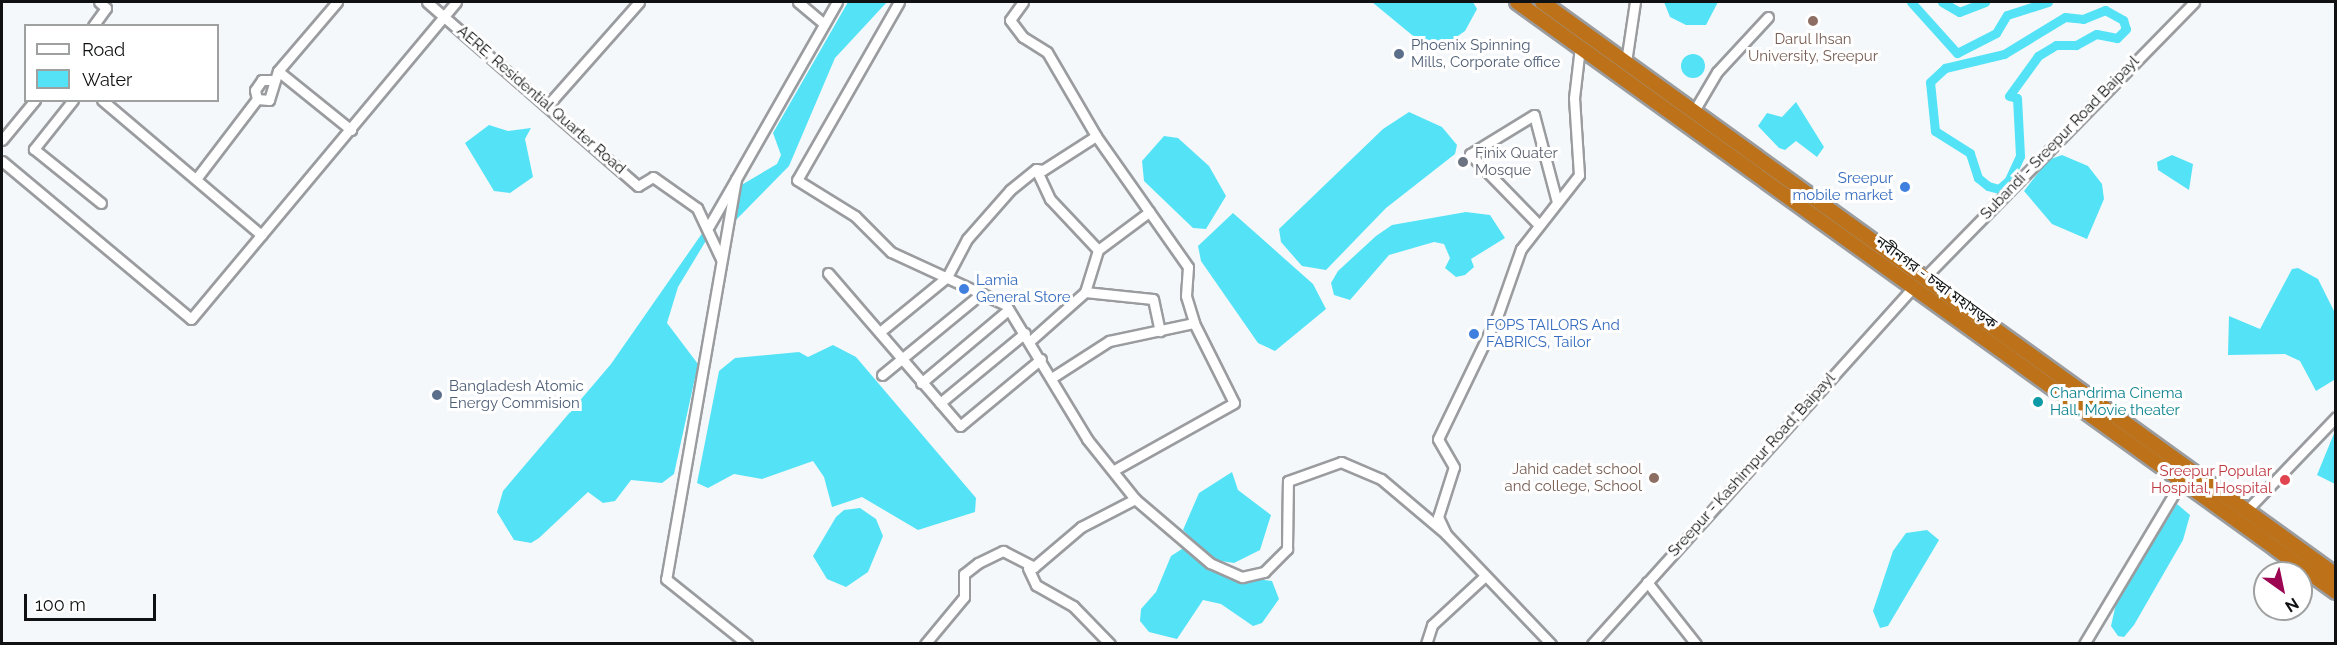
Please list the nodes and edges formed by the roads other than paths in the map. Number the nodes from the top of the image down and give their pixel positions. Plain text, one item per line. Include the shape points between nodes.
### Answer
1 (99, 2) edge
2 (337, 2) edge
3 (427, 2) edge
4 (456, 2) edge
5 (639, 2) edge
6 (798, 2) edge
7 (837, 2) edge
8 (899, 2) edge
9 (1023, 2) edge
10 (1517, 2) edge
11 (1542, 2) edge
12 (1635, 2) edge
13 (2194, 2) edge
14 (444, 15) junction
15 (1768, 17) dead end
16 (94, 24) edge
17 (824, 24) junction
18 (1580, 47) junction
19 (1626, 63) junction
20 (278, 71) junction
21 (271, 80) junction
22 (257, 99) junction
23 (32, 102) edge
24 (71, 102) edge
25 (104, 102) edge
26 (547, 106) junction
27 (1694, 111) junction
28 (351, 130) junction
29 (1096, 136) junction
30 (2, 140) edge
31 (2, 161) edge
32 (1036, 169) junction
33 (196, 179) junction
34 (736, 179) junction
35 (1557, 202) junction
36 (101, 203) dead end
37 (1149, 212) junction
38 (1539, 225) junction
39 (709, 226) junction
40 (261, 235) junction
41 (1098, 250) junction
42 (721, 261) junction
43 (828, 273) dead end
44 (1926, 276) junction
45 (947, 277) junction
46 (1913, 287) junction
47 (1085, 292) junction
48 (982, 293) junction
49 (1008, 310) junction
50 (1194, 323) junction
51 (882, 331) junction
52 (1160, 331) junction
53 (1027, 337) junction
54 (902, 359) junction
55 (1041, 359) junction
56 (882, 375) dead end
57 (1053, 377) junction
58 (921, 383) junction
59 (940, 403) junction
60 (2336, 417) edge
61 (1116, 469) junction
62 (2182, 480) junction
63 (1135, 499) junction
64 (2247, 511) junction
65 (1446, 534) junction
66 (1028, 568) junction
67 (2336, 575) edge
68 (1485, 576) junction
69 (1647, 582) junction
70 (2336, 592) edge
71 (747, 644) edge
72 (925, 644) edge
73 (1110, 644) edge
74 (1426, 644) edge
75 (1551, 644) edge
76 (1592, 644) edge
77 (1696, 644) edge
78 (2084, 644) edge

1 - 16 street via 106,8
2 - 20 street
3 - 14 street, AERE, Residential Quarter Road
4 - 14 street
5 - 26 street
6 - 17 street
7 - 17 street
8 - 45 street via 797,180 855,216 891,252
9 - 29 street via 1010,20 1023,37 1047,52
10 - 18 highway, নবীনগর - চন্দ্রা মহাসড়ক
11 - 19 highway, নবীনগর - চন্দ্রা মহাসড়ক
12 - 19 street
13 - 44 street, Subandi - Sreepur Road Baipayl
14 - 26 street, AERE, Residential Quarter Road
14 - 28 street
15 - 27 street via 1717,72
17 - 34 street
18 - 35 street via 1574,99 1579,175
18 - 46 highway, নবীনগর - চন্দ্রা মহাসড়ক
19 - 27 highway, নবীনগর - চন্দ্রা মহাসড়ক
20 - 21 street
20 - 28 street
21 - 22 street via 262,80 255,90
21 - 22 street via 277,90 269,100
22 - 33 street
23 - 30 street
24 - 36 street via 34,149
25 - 33 street
26 - 39 street, AERE, Residential Quarter Road via 638,186 653,177 697,208
27 - 44 highway, নবীনগর - চন্দ্রা মহাসড়ক
28 - 40 street
29 - 32 street via 1043,170
29 - 37 street
31 - 40 street via 191,319
32 - 41 street via 1050,199
32 - 45 street via 986,213
33 - 40 street
34 - 39 street
34 - 42 street, AERE, Residential Quarter Road
35 - 38 street
35 - 38 street via 1534,115 1470,154
37 - 41 street
37 - 50 street via 1188,267 1186,296
38 - 65 street via 1521,249 1497,317 1438,439 1454,466 1438,517
39 - 42 street, AERE, Residential Quarter Road
41 - 47 street
42 - 71 street, AERE, Residential Quarter Road via 666,579
43 - 51 street
44 - 64 highway, নবীনগর - চন্দ্রা মহাসড়ক
45 - 48 street
45 - 51 street
46 - 62 highway, নবীনগর - চন্দ্রা মহাসড়ক
46 - 69 street, Sreepur - Kashimpur Road, Baipayl
47 - 52 street via 1153,299
47 - 53 street
48 - 49 street
48 - 54 street
49 - 53 street
49 - 58 street
50 - 52 street
50 - 61 street via 1233,406
51 - 54 street
52 - 57 street via 1109,341
53 - 55 street
53 - 59 street
54 - 56 street
54 - 58 street
55 - 57 street
55 - 59 street via 960,426
57 - 61 street via 1067,411
58 - 59 street
60 - 64 street
61 - 63 street
62 - 70 highway, নবীনগর - চন্দ্রা মহাসড়ক
62 - 78 street
63 - 65 street via 1210,563 1242,577 1264,572 1287,549 1288,481 1341,462 1381,479
63 - 66 street via 1082,527
64 - 67 highway, নবীনগর - চন্দ্রা মহাসড়ক
65 - 68 street
66 - 72 street via 1018,555 1003,551 978,563 964,574 964,597
66 - 73 street via 1036,585 1073,606
68 - 74 street via 1432,625
68 - 75 street
69 - 76 street, Sreepur - Kashimpur Road, Baipayl
69 - 77 street

